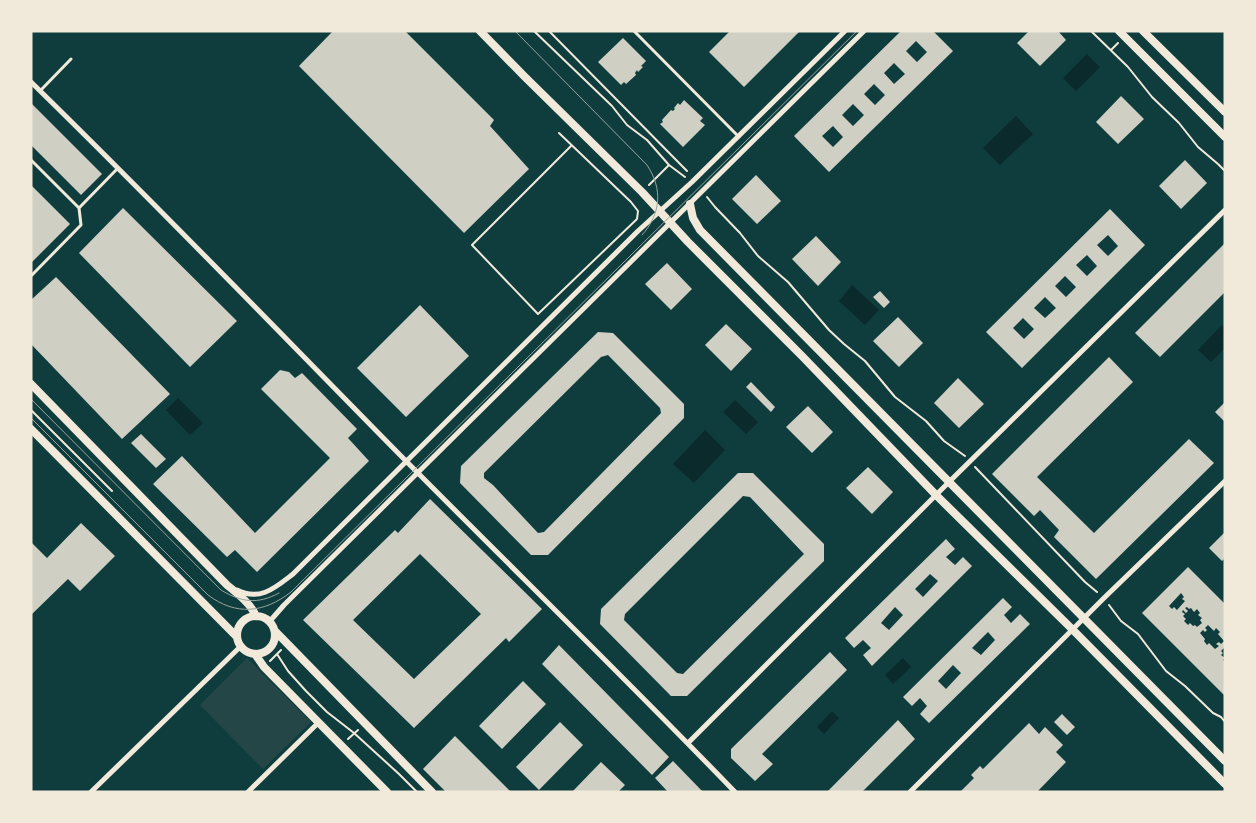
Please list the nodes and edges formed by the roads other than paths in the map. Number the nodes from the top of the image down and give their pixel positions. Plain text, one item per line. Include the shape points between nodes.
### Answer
1 (480, 31) edge
2 (634, 31) edge
3 (845, 31) edge
4 (864, 31) edge
5 (1120, 31) edge
6 (1143, 31) edge
7 (71, 59) dead end
8 (31, 82) edge
9 (40, 90) junction
10 (1225, 112) edge
11 (738, 136) junction
12 (1225, 137) edge
13 (31, 160) edge
14 (118, 168) junction
15 (690, 204) junction
16 (78, 208) junction
17 (1225, 210) edge
18 (660, 212) junction
19 (670, 223) junction
20 (31, 276) edge
21 (31, 384) edge
22 (31, 429) edge
23 (406, 462) junction
24 (418, 473) junction
25 (1225, 481) edge
26 (950, 482) junction
27 (936, 495) junction
28 (227, 584) junction
29 (256, 616) junction
30 (1085, 618) junction
31 (270, 622) junction
32 (1073, 630) junction
33 (275, 631) junction
34 (237, 637) junction
35 (241, 646) junction
36 (255, 654) junction
37 (318, 722) junction
38 (688, 743) junction
39 (1224, 757) edge
40 (1225, 784) edge
41 (91, 792) edge
42 (248, 792) edge
43 (387, 792) edge
44 (432, 792) edge
45 (735, 792) edge
46 (910, 792) edge

1 - 18 street
2 - 11 lane
3 - 11 street
4 - 15 street
5 - 12 street
6 - 10 street
7 - 9 lane
8 - 9 street
9 - 14 street
11 - 18 street
13 - 16 lane
14 - 16 lane
14 - 23 street
15 - 19 street
15 - 26 street via 700,230
16 - 20 lane via 81,226
17 - 26 street
18 - 19 street
18 - 23 street
19 - 24 street
19 - 27 street
21 - 28 street
22 - 34 street
23 - 24 street
23 - 28 street via 293,574 272,590 254,596
24 - 31 street
24 - 38 street
25 - 30 street
26 - 27 street
26 - 30 street
27 - 32 street
27 - 38 street
28 - 29 street
29 - 31 street
29 - 34 street via 244,620
30 - 32 street
30 - 39 street
31 - 33 street
32 - 40 street
32 - 46 street
33 - 36 street via 271,648
33 - 44 street
34 - 35 street
35 - 36 street
35 - 41 street
36 - 37 street via 264,668
37 - 42 street
37 - 43 street
38 - 45 street

